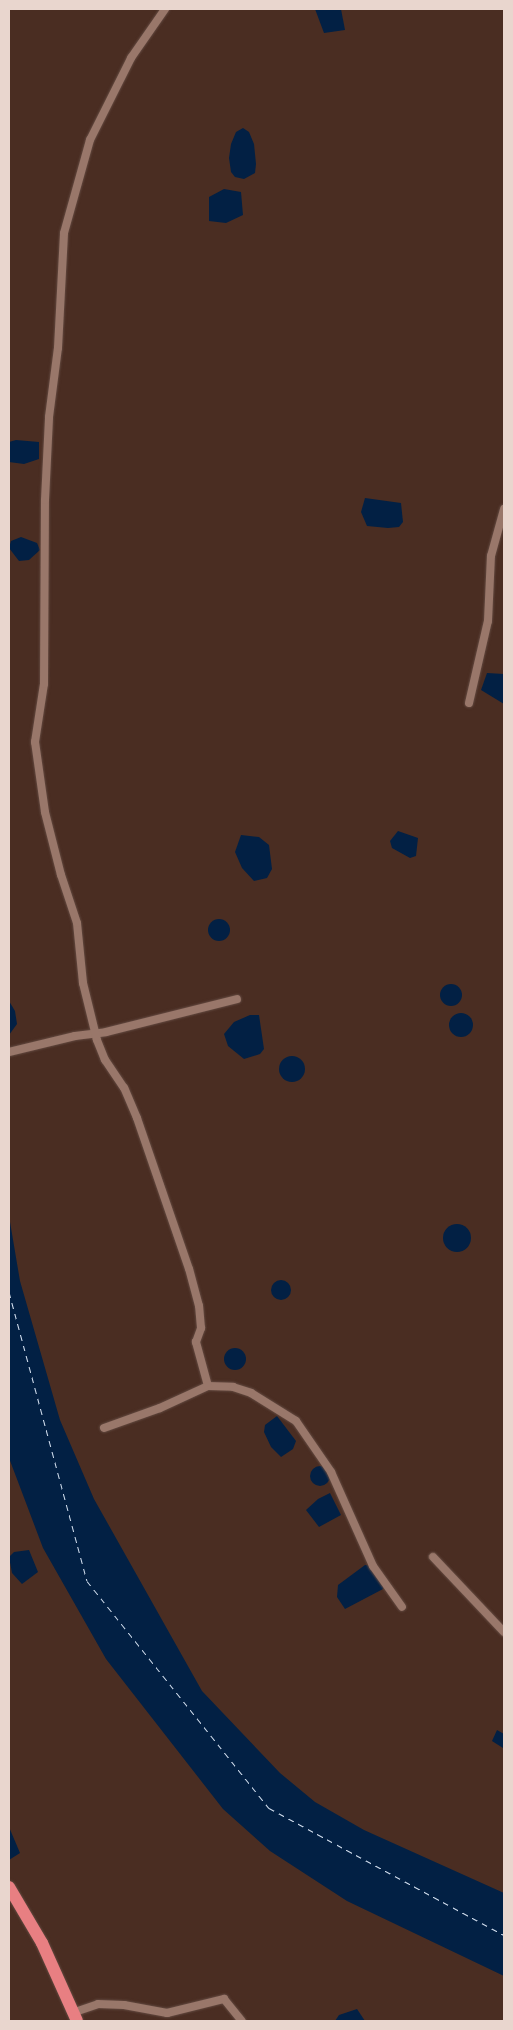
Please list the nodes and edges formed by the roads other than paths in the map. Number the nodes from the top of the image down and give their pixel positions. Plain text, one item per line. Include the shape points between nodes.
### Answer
1 (165, 9) edge
2 (504, 509) edge
3 (469, 703) dead end
4 (237, 999) dead end
5 (97, 1034) junction
6 (9, 1052) edge
7 (208, 1386) junction
8 (104, 1428) dead end
9 (433, 1558) dead end
10 (402, 1607) dead end
11 (504, 1632) edge
12 (9, 1887) edge
13 (76, 2016) edge
14 (242, 2021) edge

1 - 5 street via 131,58 90,140 64,233 58,348 49,417 44,684 35,742 45,812 77,923 83,983
2 - 3 street via 491,556 488,622
4 - 5 street
5 - 6 street
5 - 7 street via 101,1053 124,1088 137,1118 194,1283 201,1328 196,1342
7 - 8 street
7 - 10 street via 233,1386 251,1393 296,1422 331,1472 373,1566
9 - 11 street
12 - 13 highway via 42,1943
13 - 14 street via 98,2004 166,2013 224,1999

